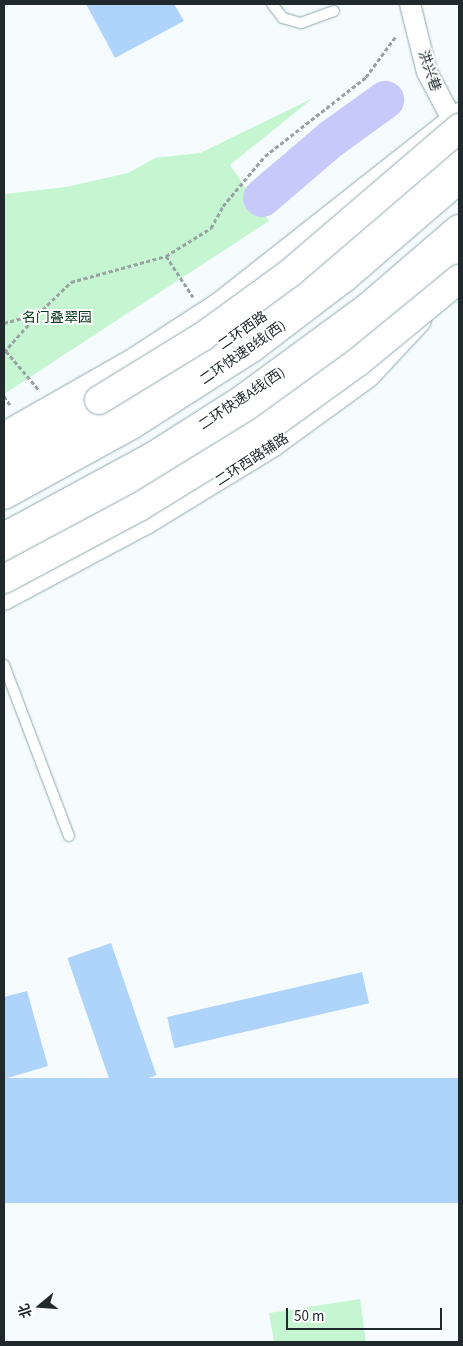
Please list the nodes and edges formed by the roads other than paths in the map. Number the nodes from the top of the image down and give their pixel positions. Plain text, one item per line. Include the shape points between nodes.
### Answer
1 (272, 4) edge
2 (410, 4) edge
3 (334, 11) dead end
4 (457, 123) edge
5 (459, 154) edge
6 (459, 179) edge
7 (459, 230) edge
8 (459, 254) edge
9 (459, 269) edge
10 (459, 279) edge
11 (4, 432) edge
12 (4, 453) edge
13 (4, 474) edge
14 (4, 495) edge
15 (4, 537) edge
16 (4, 558) edge
17 (4, 579) edge
18 (4, 600) edge
19 (4, 665) edge
20 (68, 836) dead end

1 - 3 lane via 283,18 301,23
2 - 4 street, 洪兴巷 via 427,72
4 - 11 street via 203,313
4 - 12 main road, bridge via 275,285 99,400
5 - 13 main road, 二环西路 via 332,264 241,332 124,408
6 - 14 main road, 二环快速B线(西) via 344,278 245,353 133,424
7 - 15 main road, 二环快速A线(西) via 367,308 243,399 152,457
8 - 16 main road via 347,348 254,415 146,482
9 - 18 street, 二环西路辅路 via 391,357 329,407 180,505
10 - 17 main road, bridge via 350,368 256,435 140,507
19 - 20 lane

